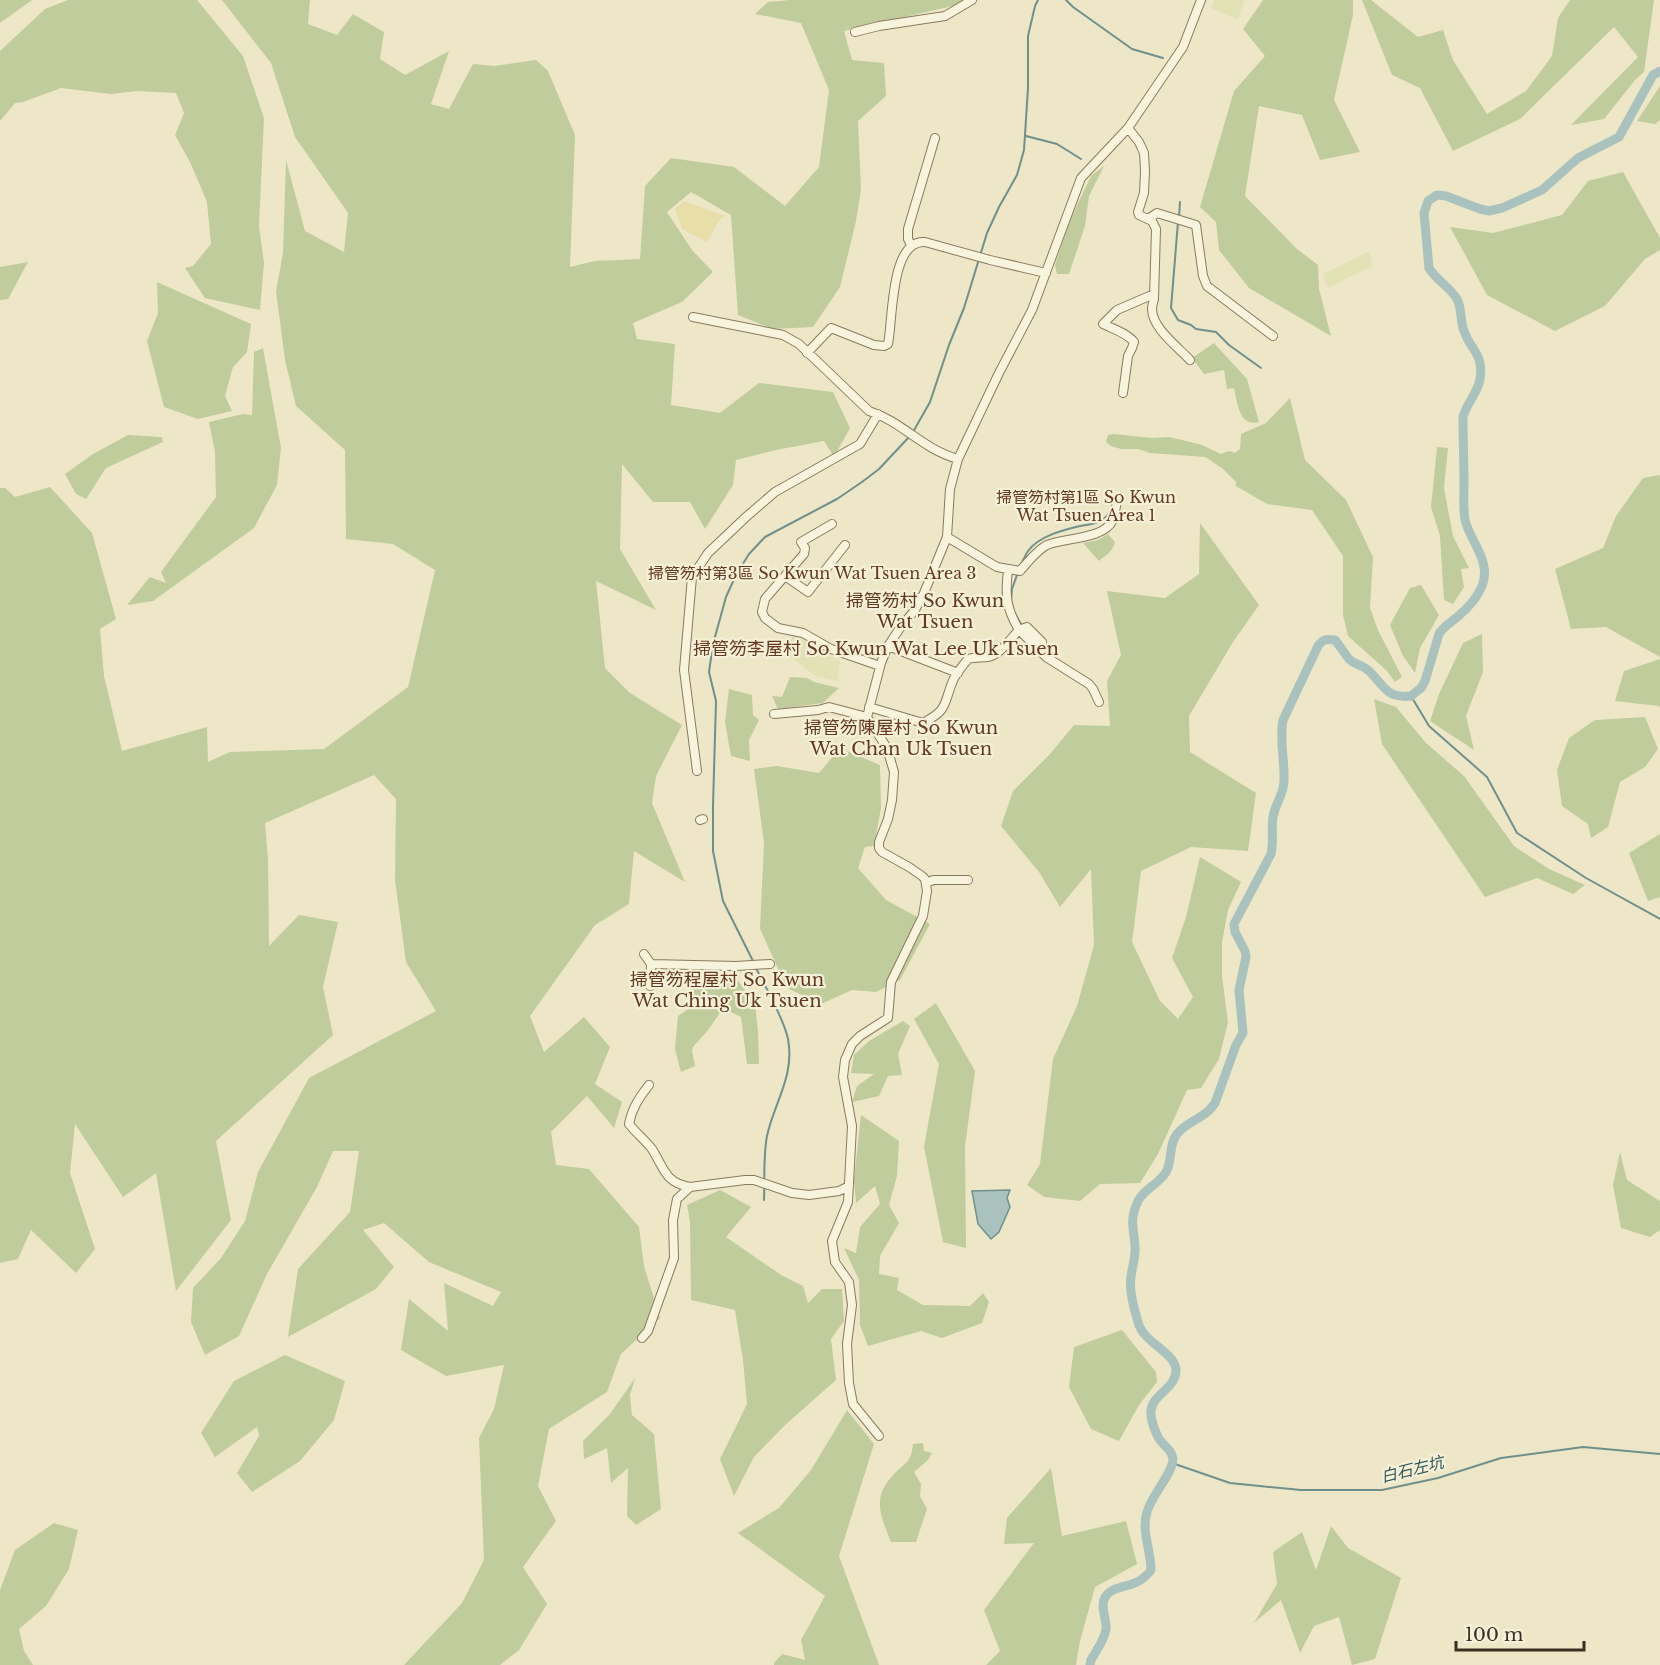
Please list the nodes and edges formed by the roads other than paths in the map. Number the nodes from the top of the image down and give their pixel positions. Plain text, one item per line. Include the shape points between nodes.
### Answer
1 (972, 0) edge
2 (1201, 0) edge
3 (855, 32) dead end
4 (1128, 128) junction
5 (935, 138) dead end
6 (1148, 219) junction
7 (911, 245) junction
8 (1046, 273) junction
9 (1154, 294) junction
10 (693, 317) dead end
11 (1273, 336) dead end
12 (807, 353) junction
13 (1190, 360) dead end
14 (1123, 393) dead end
15 (878, 414) junction
16 (958, 459) junction
17 (1116, 506) dead end
18 (832, 525) dead end
19 (946, 537) junction
20 (845, 545) dead end
21 (1015, 570) junction
22 (785, 576) junction
23 (1023, 629) junction
24 (1042, 642) dead end
25 (888, 646) junction
26 (880, 666) junction
27 (958, 673) junction
28 (1099, 702) dead end
29 (869, 707) junction
30 (774, 714) dead end
31 (867, 717) junction
32 (697, 771) dead end
33 (968, 880) dead end
34 (927, 884) junction
35 (644, 954) dead end
36 (651, 964) junction
37 (767, 964) dead end
38 (650, 986) dead end
39 (649, 1085) dead end
40 (849, 1186) junction
41 (690, 1187) junction
42 (642, 1338) dead end
43 (879, 1436) dead end

1 - 3 street via 945,16
2 - 4 street via 1183,47
4 - 6 street via 1143,151 1144,193 1138,212
4 - 8 street via 1081,178
5 - 7 street via 908,229
6 - 9 street via 1155,225 1156,235
6 - 11 street via 1157,213 1197,226 1207,286
7 - 8 street via 925,242
7 - 12 street via 899,267 888,344 876,346 831,328
8 - 16 street via 1032,310
9 - 13 street via 1155,321
9 - 14 street via 1117,310 1103,324 1134,342
10 - 12 street via 783,335
12 - 15 street via 869,411
15 - 16 street via 942,455
15 - 32 street via 860,444 775,492 708,553 692,577 684,670
16 - 19 street via 950,489
17 - 21 street via 1108,526 1091,535 1046,545
18 - 22 street via 801,542 804,554
19 - 21 street via 997,567
19 - 25 street via 915,610
20 - 22 street via 808,592
21 - 23 street via 1005,591 1007,606
22 - 26 street via 765,599 765,618 778,628 802,633 831,649
23 - 24 street
23 - 27 street via 990,657 968,659
23 - 28 street via 1046,657 1089,684
25 - 26 street
25 - 27 street
26 - 29 street
27 - 29 street via 942,711 923,723
29 - 31 street
30 - 31 street via 830,707
31 - 34 street via 887,748 894,772 892,800 879,848 922,876
33 - 34 street via 933,879
34 - 40 street via 923,916 891,982 888,1018 860,1036 845,1060 843,1077 852,1126
35 - 36 street
36 - 37 street
36 - 38 street
39 - 41 street via 635,1105 629,1124 650,1146 668,1177
40 - 41 street via 808,1195 754,1180
40 - 43 street via 848,1202 832,1241 833,1254 849,1282 852,1305 847,1344 853,1404
41 - 42 street via 677,1198 674,1258

